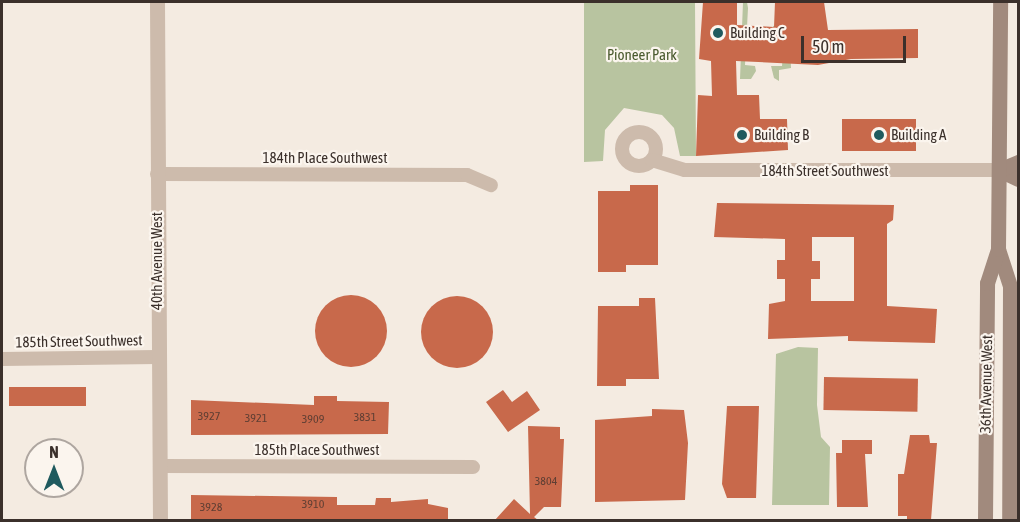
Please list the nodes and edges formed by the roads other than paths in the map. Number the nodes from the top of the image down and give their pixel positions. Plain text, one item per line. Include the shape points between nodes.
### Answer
1 (157, 2) edge
2 (1000, 2) edge
3 (652, 160) dead end
4 (1018, 162) edge
5 (999, 170) junction
6 (157, 174) junction
7 (1018, 179) edge
8 (490, 185) dead end
9 (998, 249) junction
10 (156, 357) junction
11 (2, 359) edge
12 (160, 466) junction
13 (473, 467) dead end
14 (160, 520) edge
15 (986, 520) edge
16 (1009, 520) edge

1 - 6 street, 40th Avenue West
2 - 5 main road, 36th Avenue West
3 - 5 street, 184th Street Southwest via 685,170
4 - 5 main road, 184th Street Southwest
5 - 7 main road, 184th Street Southwest
5 - 9 main road, 36th Avenue West
6 - 8 street, 184th Place Southwest via 467,175
6 - 10 street, 40th Avenue West
9 - 15 main road, 36th Avenue West via 987,283
9 - 16 main road, 36th Avenue West via 1010,287
10 - 11 street, 185th Street Southwest
10 - 12 street, 40th Avenue West
12 - 13 street, 185th Place Southwest
12 - 14 street, 40th Avenue West

